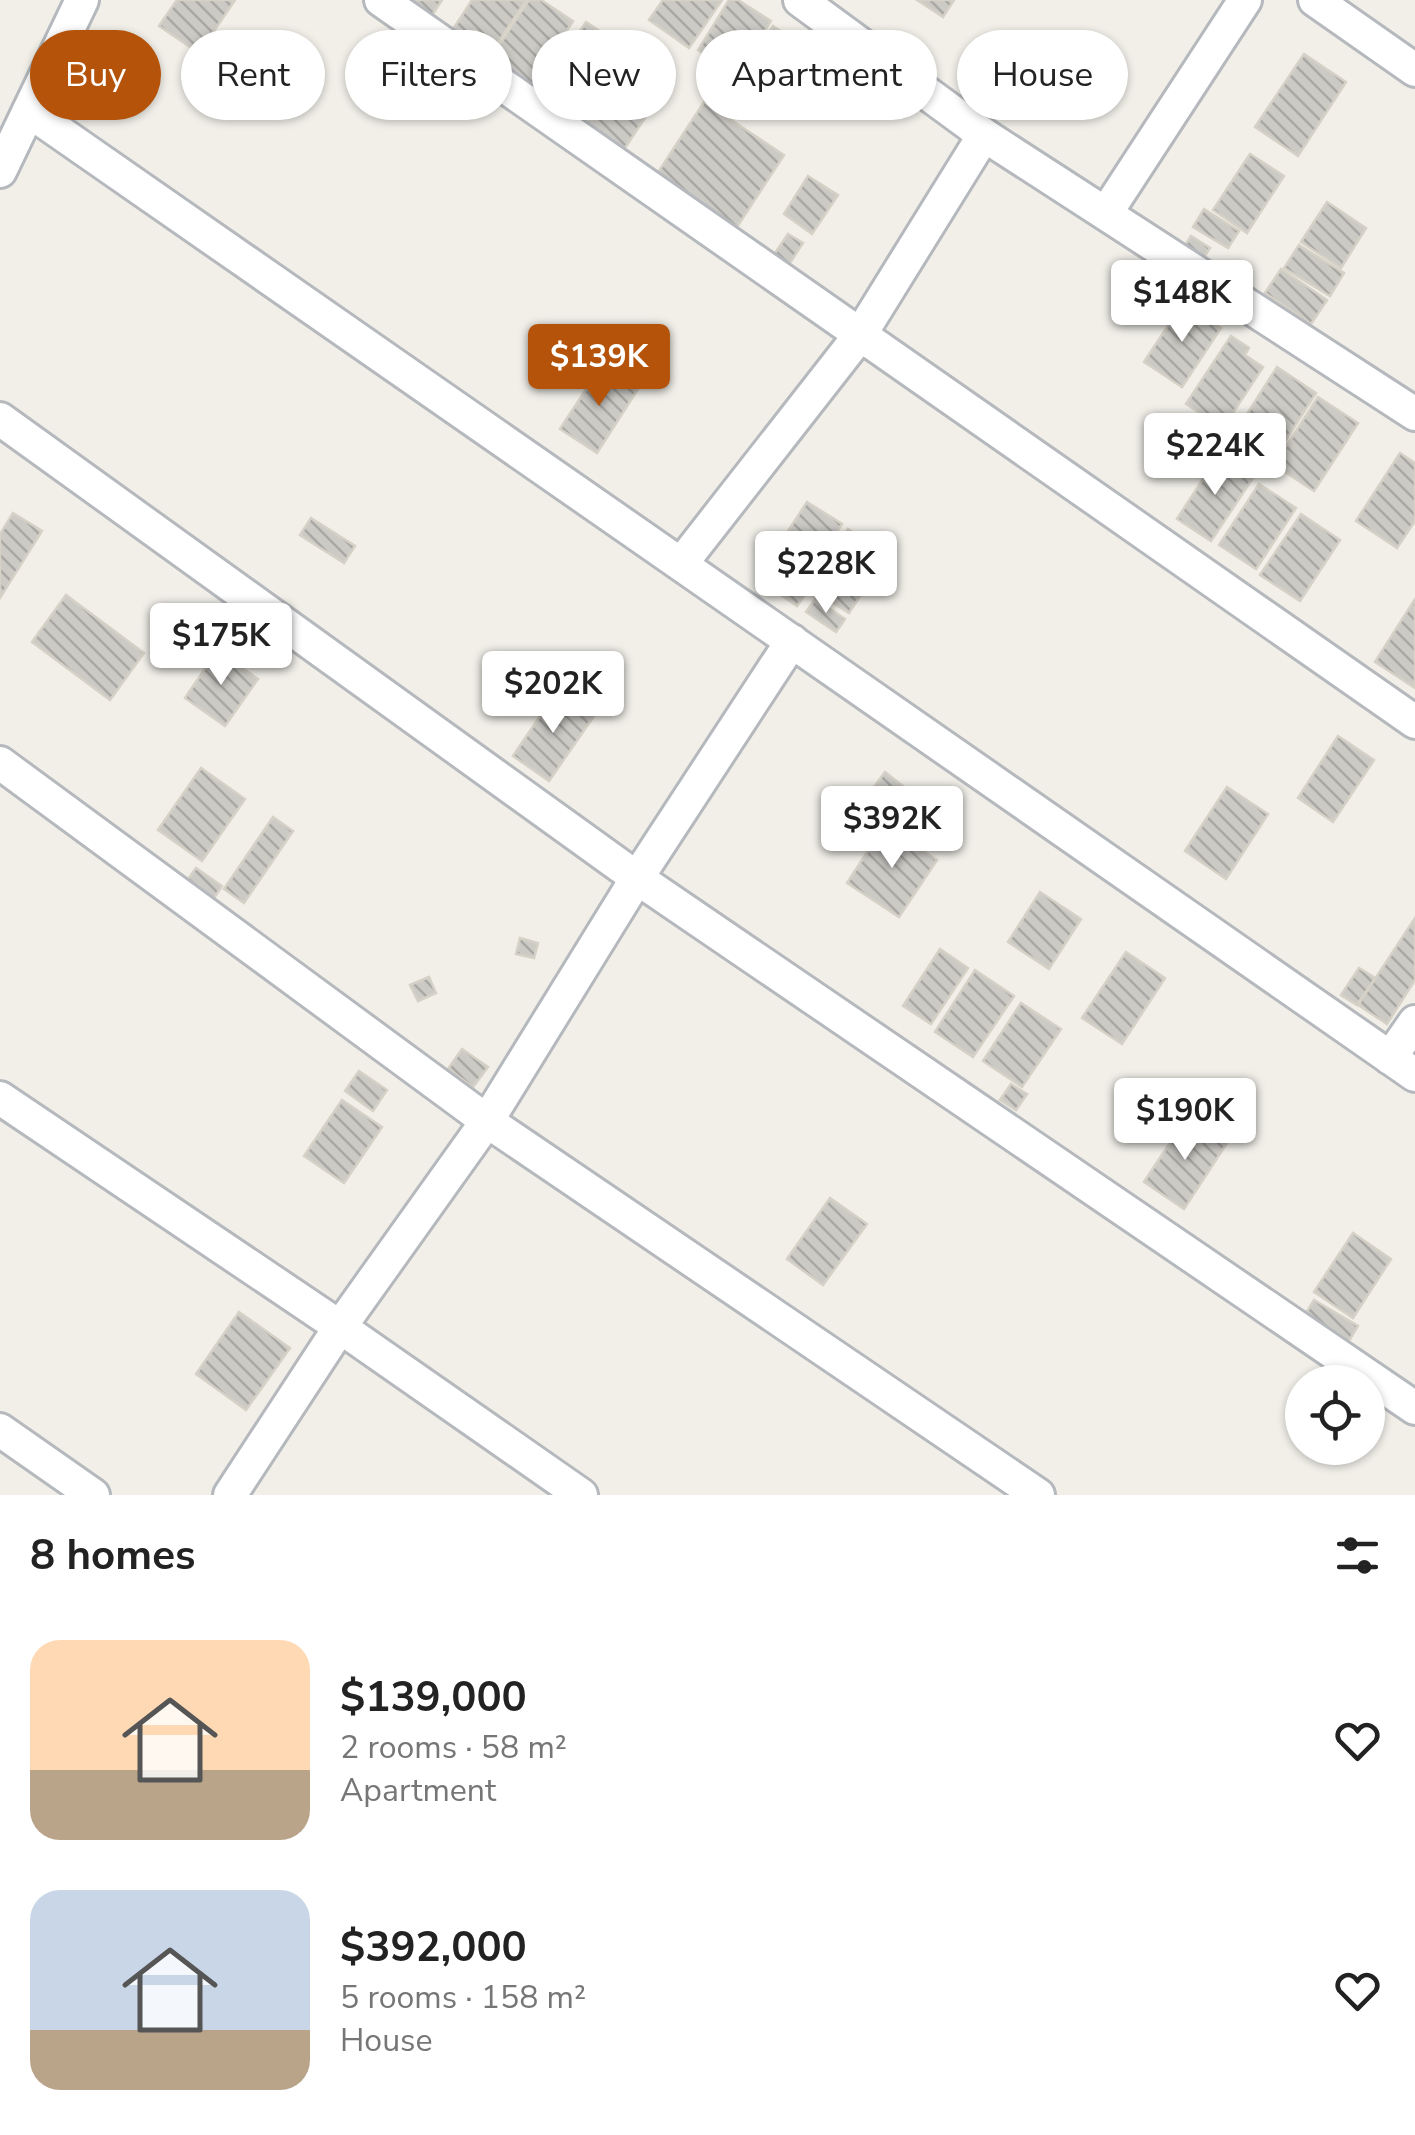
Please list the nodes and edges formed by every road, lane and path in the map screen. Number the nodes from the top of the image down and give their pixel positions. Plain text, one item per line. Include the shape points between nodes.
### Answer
1 (82, 0) edge
2 (381, 0) edge
3 (800, 0) edge
4 (1244, 0) edge
5 (1315, 0) edge
6 (1415, 70) edge
7 (29, 110) junction
8 (984, 135) junction
9 (0, 171) edge
10 (1106, 213) junction
11 (860, 334) junction
12 (1415, 414) edge
13 (0, 418) edge
14 (681, 564) junction
15 (792, 642) junction
16 (1415, 722) edge
17 (0, 763) edge
18 (636, 878) junction
19 (1415, 1022) edge
20 (1403, 1067) edge
21 (0, 1098) edge
22 (488, 1121) junction
23 (340, 1327) junction
24 (1415, 1408) edge
25 (0, 1430) edge
26 (93, 1495) edge
27 (230, 1495) edge
28 (581, 1495) edge
29 (1038, 1495) edge

1 - 7 street
2 - 11 street
3 - 8 street
4 - 10 street
5 - 6 street
7 - 9 street
7 - 14 street
8 - 10 street
8 - 11 street
10 - 12 street
11 - 14 street
11 - 16 street
13 - 18 street
14 - 15 street
15 - 18 street
15 - 20 street
17 - 22 street
18 - 22 street
18 - 24 street
19 - 20 street
21 - 23 street
22 - 23 street
22 - 29 street
23 - 27 street
23 - 28 street
25 - 26 street

